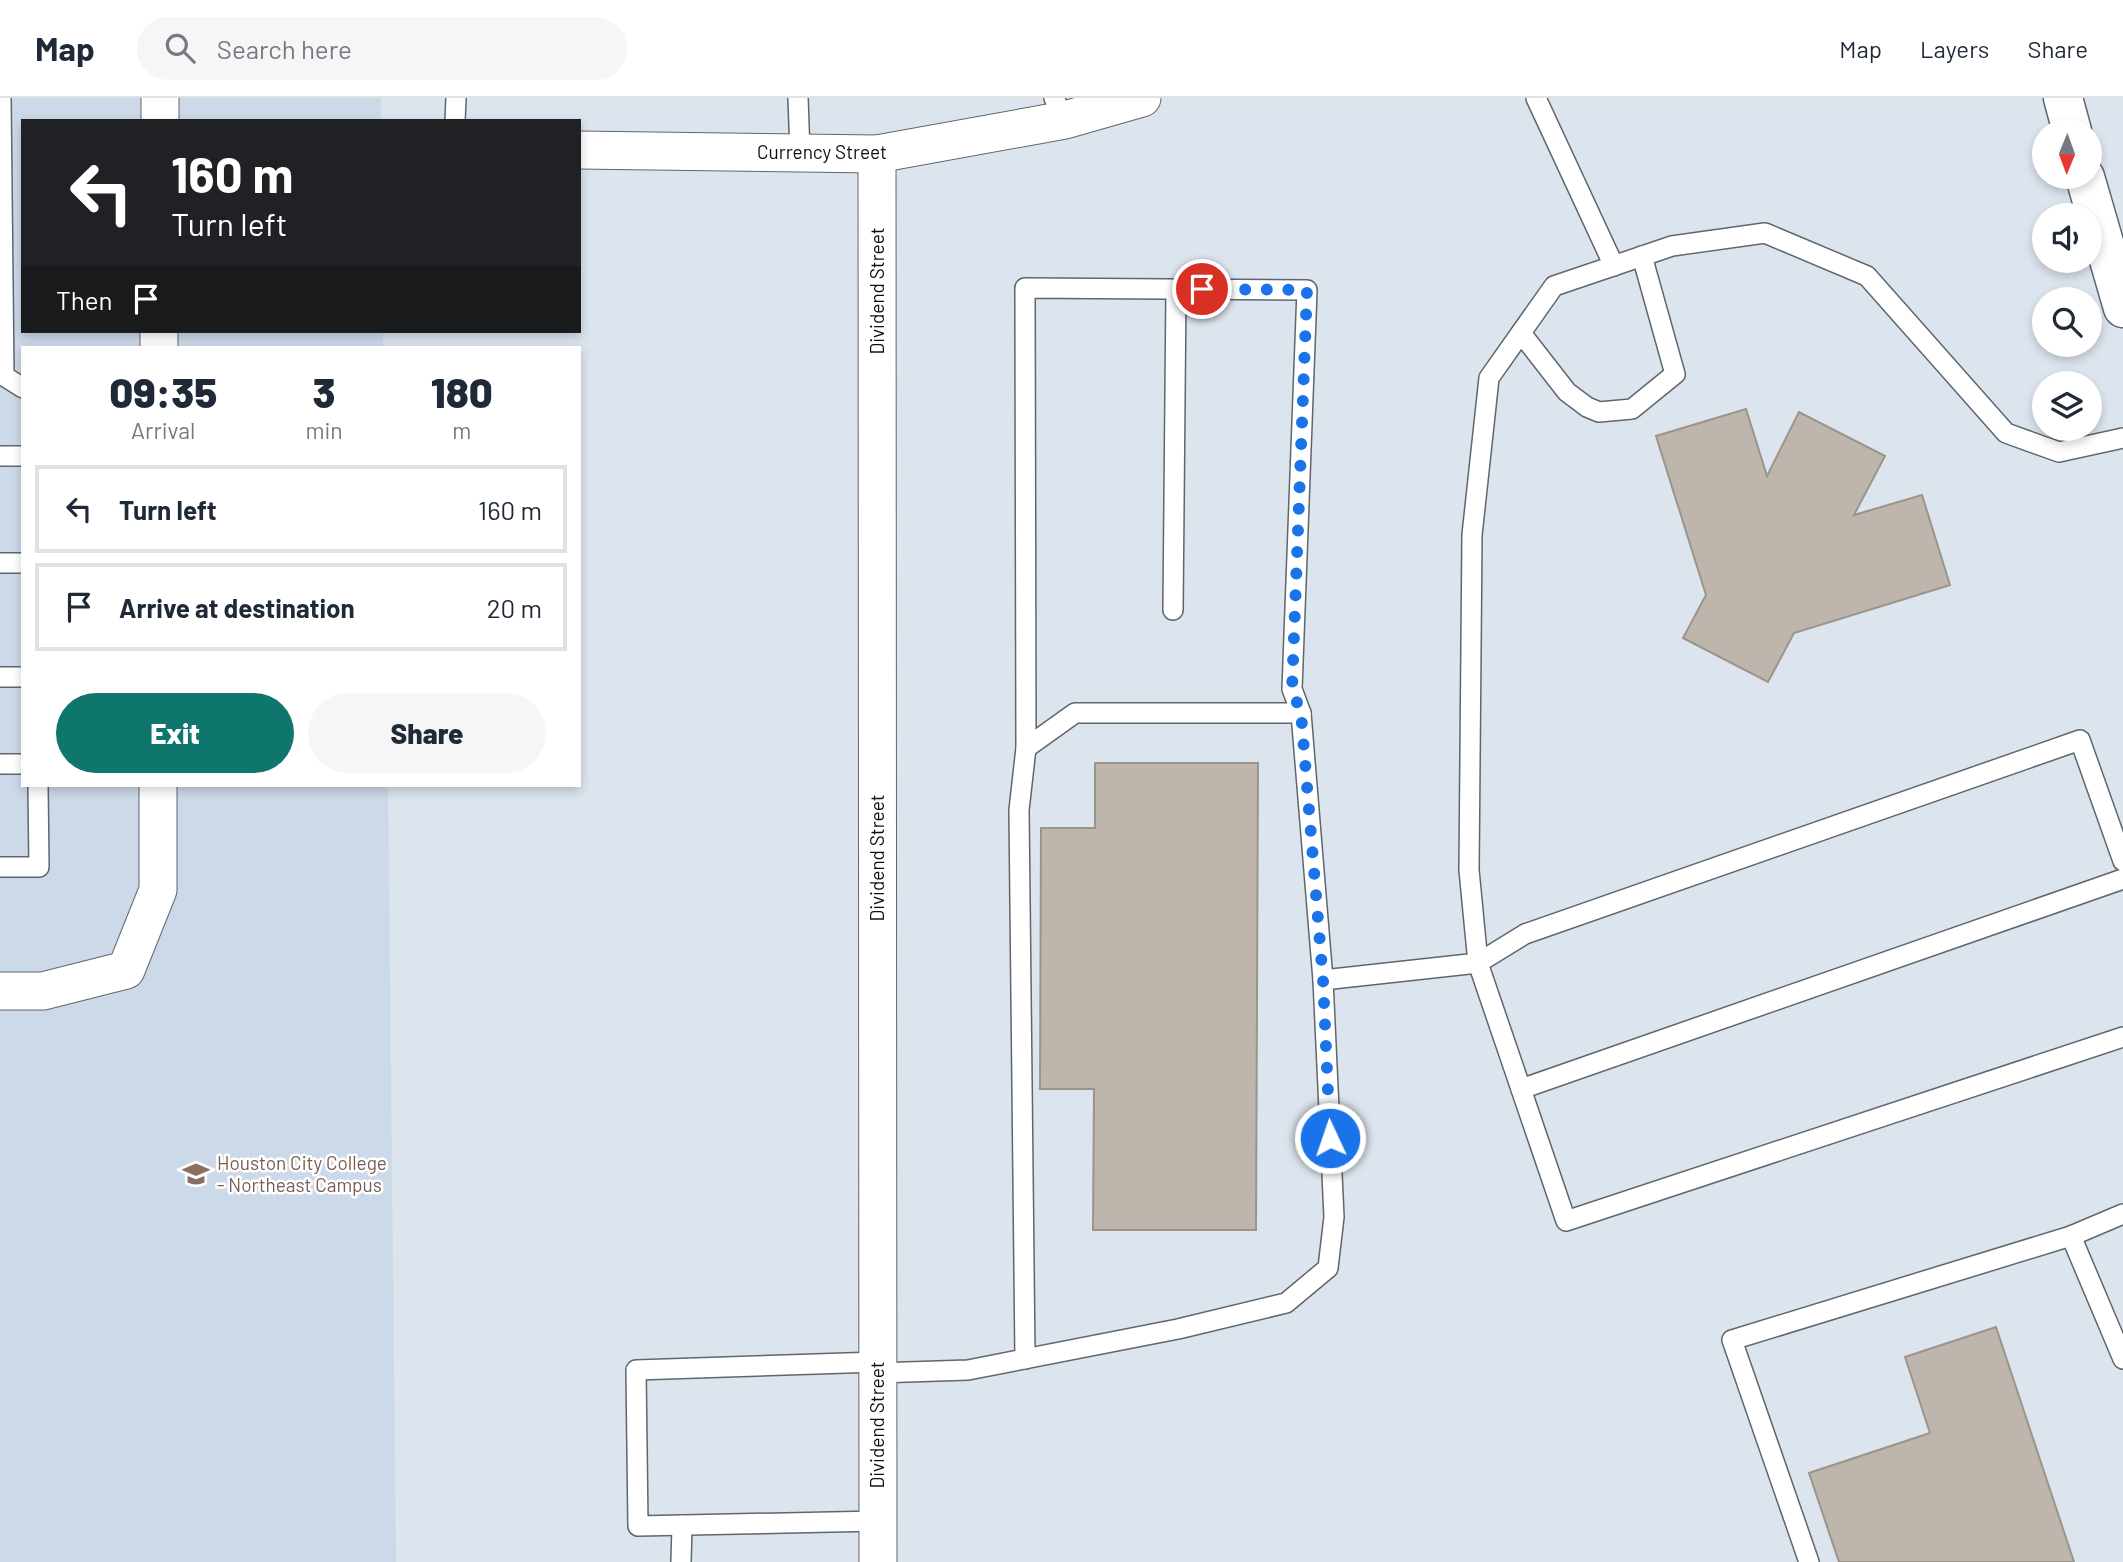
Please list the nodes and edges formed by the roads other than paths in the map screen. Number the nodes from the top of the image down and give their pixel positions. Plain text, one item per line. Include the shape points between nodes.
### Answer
1 (1, 98) edge
2 (160, 98) edge
3 (456, 98) edge
4 (798, 98) edge
5 (1142, 98) edge
6 (1536, 98) edge
7 (1060, 109) edge
8 (160, 119) edge
9 (455, 119) edge
10 (581, 150) edge
11 (800, 153) junction
12 (877, 155) junction
13 (2088, 189) edge
14 (1642, 256) junction
15 (1614, 266) junction
16 (1176, 289) junction
17 (2123, 308) edge
18 (1521, 333) junction
19 (9, 376) edge
20 (2123, 438) edge
21 (0, 456) edge
22 (21, 456) edge
23 (0, 563) edge
24 (21, 563) edge
25 (1174, 610) dead end
26 (0, 677) edge
27 (21, 677) edge
28 (1301, 713) junction
29 (1026, 748) junction
30 (0, 764) edge
31 (21, 764) edge
32 (38, 787) edge
33 (158, 787) edge
34 (2123, 861) edge
35 (0, 867) edge
36 (2123, 879) edge
37 (1478, 963) junction
38 (1323, 980) junction
39 (0, 991) edge
40 (2123, 1037) edge
41 (1521, 1089) junction
42 (2123, 1214) edge
43 (2071, 1236) junction
44 (1025, 1359) junction
45 (2123, 1359) edge
46 (877, 1368) junction
47 (878, 1521) junction
48 (682, 1525) junction
49 (681, 1562) edge
50 (878, 1562) edge
51 (1809, 1562) edge

1 - 19 lane
2 - 8 street
3 - 9 lane
4 - 11 lane
5 - 7 street, Currency Street
6 - 15 lane
7 - 12 street, Currency Street
10 - 11 street, Currency Street
11 - 12 street, Currency Street
12 - 46 street, Dividend Street
13 - 17 main road
14 - 15 lane
14 - 18 lane via 1675,374 1632,409 1599,412 1587,407 1567,392
14 - 20 lane via 1672,246 1765,233 1867,276 2006,433 2059,452
15 - 18 lane via 1554,286
16 - 25 lane
16 - 28 lane via 1307,290 1292,689
16 - 29 lane via 1025,288
18 - 37 lane via 1489,377 1472,535 1469,870
21 - 22 lane
23 - 24 lane
26 - 27 lane
28 - 29 lane via 1075,713
28 - 38 lane
29 - 44 lane via 1019,810
30 - 31 lane
32 - 35 lane via 38,867
33 - 39 street via 158,890 126,971 43,991
34 - 37 lane via 2080,740 1525,934
36 - 41 lane
37 - 38 lane
37 - 41 lane
38 - 44 lane via 1334,1217 1328,1268 1286,1303
40 - 41 lane via 1566,1221
42 - 43 lane
43 - 45 lane
43 - 51 lane via 1732,1340
44 - 46 lane via 968,1370
46 - 47 street, Dividend Street
46 - 48 lane via 636,1370 638,1526
47 - 48 lane
47 - 50 street, Dividend Street
48 - 49 lane

